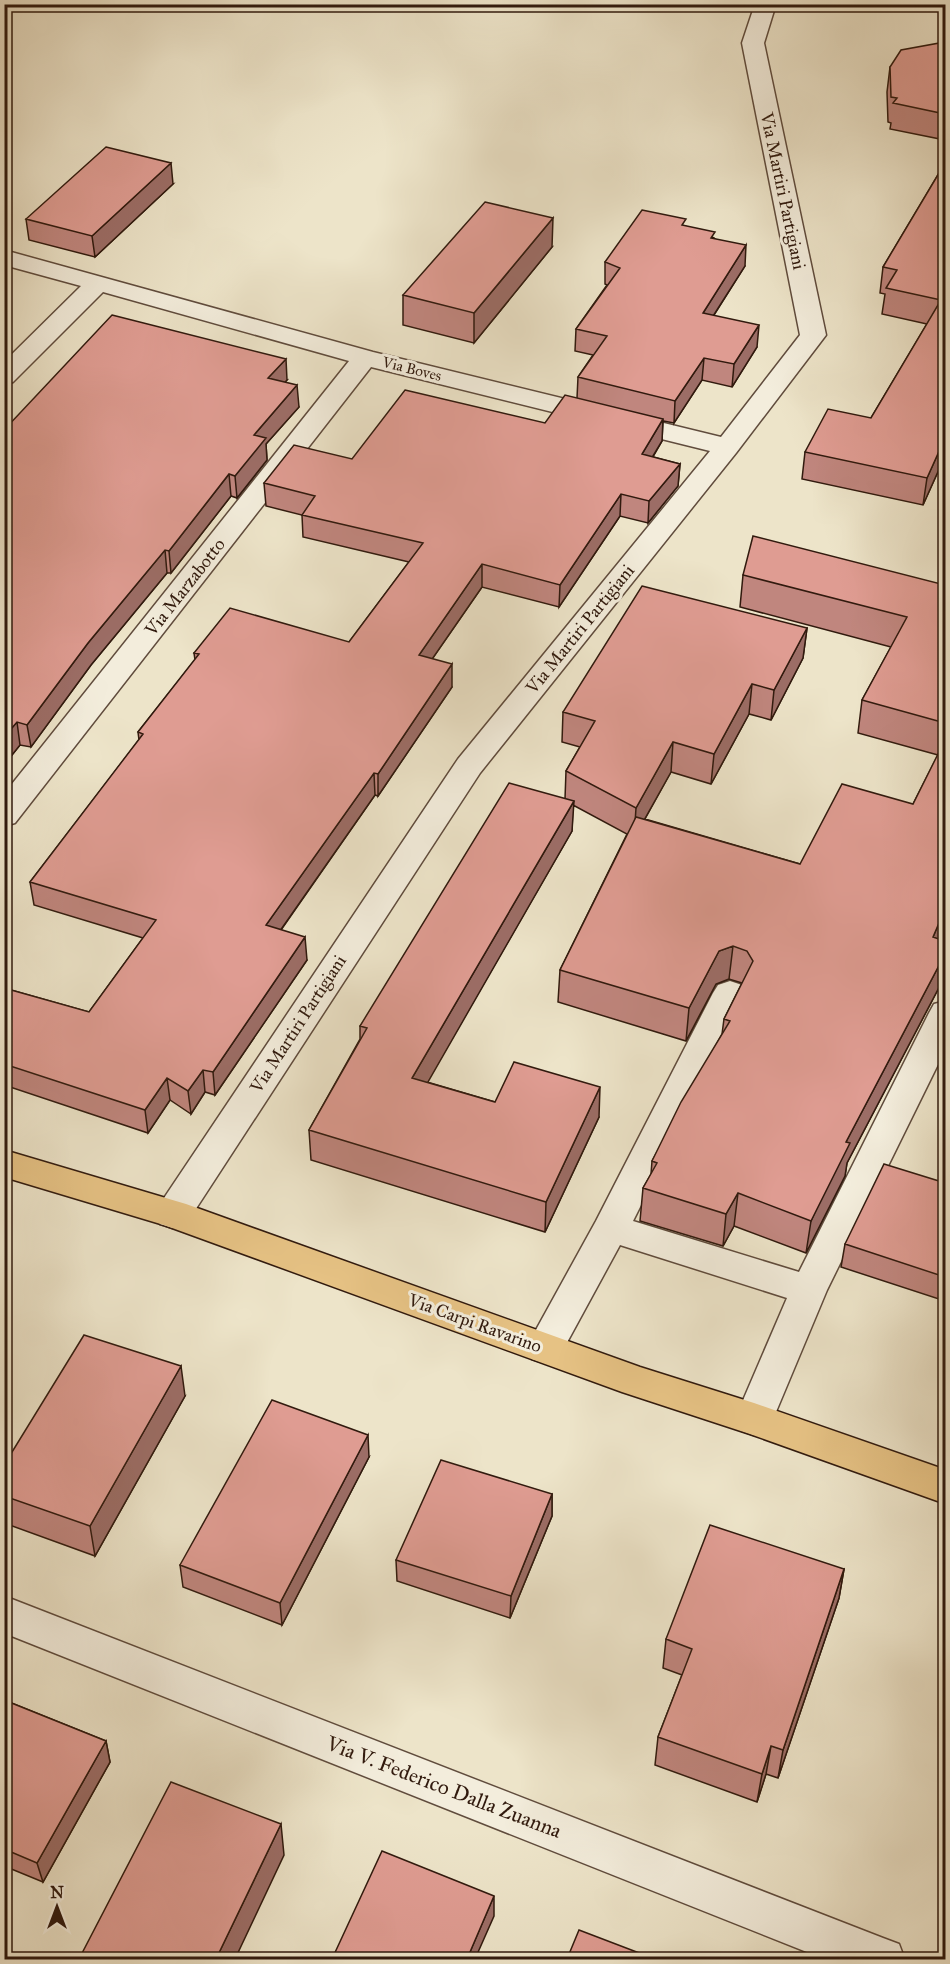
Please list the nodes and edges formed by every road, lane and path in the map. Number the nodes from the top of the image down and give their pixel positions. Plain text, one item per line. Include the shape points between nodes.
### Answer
1 (766, 4) edge
2 (4, 257) edge
3 (99, 282) junction
4 (365, 358) junction
5 (4, 377) edge
6 (727, 447) junction
7 (4, 816) edge
8 (730, 993) dead end
9 (945, 1013) edge
10 (4, 1163) edge
11 (172, 1214) junction
12 (611, 1228) junction
13 (809, 1290) junction
14 (545, 1348) junction
15 (754, 1419) junction
16 (945, 1486) edge
17 (4, 1614) edge
18 (883, 1959) edge

1 - 6 street, Via Martiri Partigiani via 753,43 813,335
2 - 3 street, Via Boves
3 - 4 street, Via Boves
3 - 5 street
4 - 6 street, Via Boves
4 - 7 street, Via Marzabotto
6 - 11 street, Via Martiri Partigiani via 469,766
8 - 12 street
9 - 13 street
10 - 11 main road, Via Carpi Ravarino
11 - 14 main road, Via Carpi Ravarino
12 - 13 street
12 - 14 street
13 - 15 street
14 - 15 main road, Via Carpi Ravarino
15 - 16 main road, Via Carpi Ravarino
17 - 18 street, Via V. Federico Dalla Zuanna

